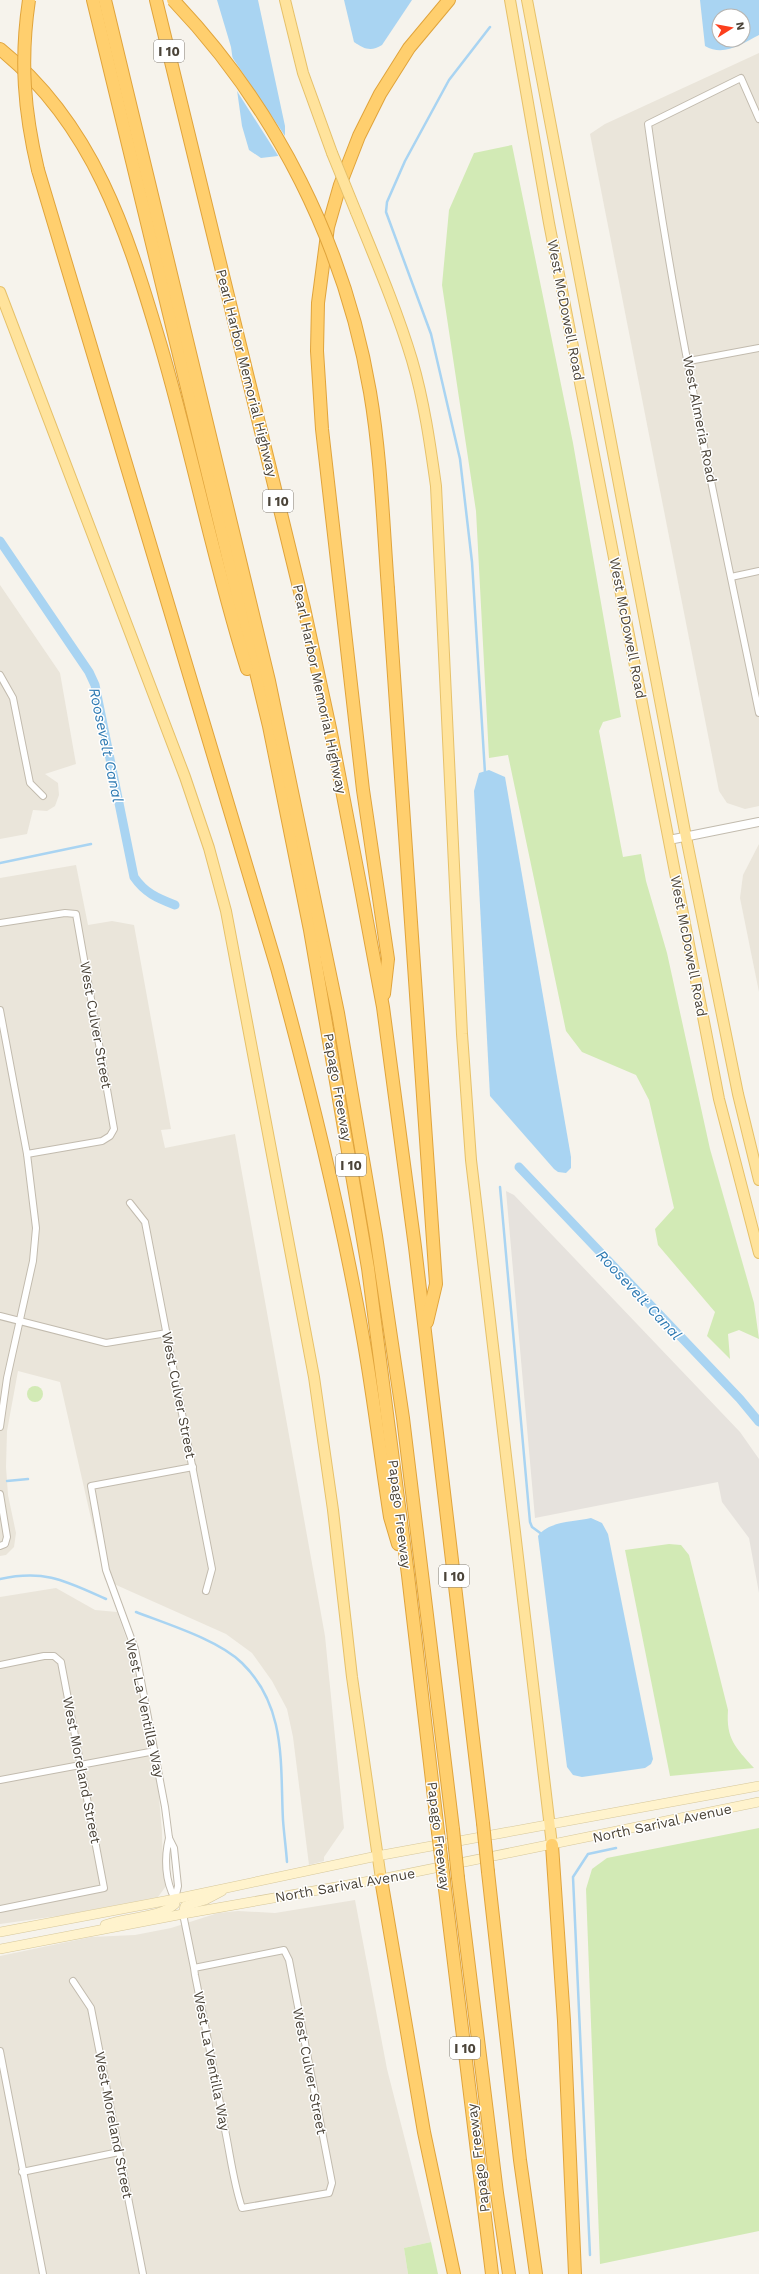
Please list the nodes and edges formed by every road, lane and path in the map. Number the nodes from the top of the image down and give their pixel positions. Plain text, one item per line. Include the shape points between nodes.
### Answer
1 (29, 0) edge
2 (92, 0) edge
3 (105, 0) edge
4 (156, 0) edge
5 (173, 0) edge
6 (285, 0) edge
7 (449, 0) edge
8 (510, 0) edge
9 (527, 0) edge
10 (0, 49) edge
11 (759, 119) edge
12 (0, 292) edge
13 (759, 348) edge
14 (689, 361) junction
15 (759, 571) edge
16 (731, 577) junction
17 (0, 675) edge
18 (759, 713) edge
19 (276, 760) junction
20 (43, 796) dead end
21 (759, 822) edge
22 (686, 837) junction
23 (669, 840) junction
24 (0, 923) edge
25 (382, 1007) junction
26 (0, 1010) edge
27 (27, 1154) junction
28 (759, 1180) edge
29 (130, 1203) dead end
30 (759, 1253) edge
31 (0, 1316) edge
32 (19, 1320) junction
33 (425, 1329) junction
34 (167, 1333) junction
35 (0, 1427) edge
36 (193, 1467) junction
37 (0, 1494) edge
38 (3, 1545) edge
39 (408, 1574) junction
40 (206, 1591) dead end
41 (0, 1665) edge
42 (155, 1751) junction
43 (81, 1764) junction
44 (0, 1780) edge
45 (759, 1786) edge
46 (759, 1802) edge
47 (551, 1823) junction
48 (552, 1845) junction
49 (377, 1856) junction
50 (381, 1879) junction
51 (228, 1887) junction
52 (175, 1899) junction
53 (0, 1909) edge
54 (183, 1914) junction
55 (0, 1932) edge
56 (81, 1934) junction
57 (0, 1949) edge
58 (194, 1968) junction
59 (73, 1981) dead end
60 (0, 2051) edge
61 (119, 2152) junction
62 (22, 2172) junction
63 (242, 2208) joint
64 (42, 2274) edge
65 (143, 2274) edge
66 (454, 2274) edge
67 (492, 2274) edge
68 (508, 2274) edge
69 (536, 2274) edge
70 (575, 2274) edge

1 - 39 highway, bridge via 24,43 24,94 38,170 277,968 305,1070 338,1211 364,1343 390,1517
2 - 19 highway, I 10
3 - 68 highway, bridge via 269,681 336,1005 376,1236 403,1418
4 - 25 highway, Pearl Harbor Memorial Highway / I 10 via 304,608 338,766
5 - 33 highway, bridge via 213,44 241,82 271,127 302,183 338,268 357,332 370,394 388,589 436,1284
6 - 47 main road, bridge via 301,67 332,153 389,292 412,361 427,423 436,486 462,1034 470,1146 480,1251
7 - 25 highway via 424,28 394,70 360,136 340,185 328,227 318,303 322,429 364,790 388,959
8 - 23 main road, West McDowell Road via 551,230
9 - 22 main road, West McDowell Road
10 - 19 highway via 43,90 73,128 101,176 118,216 171,380 237,636
11 - 14 street, West Almeria Road via 741,78 648,124 657,191
12 - 49 main road via 182,769 209,848 226,911 316,1391
13 - 14 street
14 - 16 street, West Almeria Road
15 - 16 street
16 - 18 street, West Almeria Road
17 - 20 street via 13,698 30,783
19 - 39 highway, Papago Freeway / I 10 via 328,1024 367,1261
21 - 22 street
22 - 23 street
22 - 28 main road, West McDowell Road via 738,1094
23 - 30 main road, West McDowell Road via 719,1099
24 - 27 street, West Culver Street via 65,913 76,914 114,1129 110,1136 102,1140
25 - 33 highway, I 10
26 - 27 street
27 - 32 street via 36,1228 33,1261
29 - 34 street, West Culver Street via 146,1222
31 - 32 street
32 - 34 street via 106,1344
32 - 35 street
33 - 69 highway, I 10, bridge via 521,2167
34 - 36 street, West Culver Street
36 - 40 street, West Culver Street via 212,1569
36 - 42 street, West La Ventilla Way via 91,1486 106,1570 136,1649
37 - 38 street via 7,1537
39 - 67 highway, Papago Freeway / I 10, bridge
41 - 43 street, West Moreland Street via 44,1656 54,1656 62,1662
42 - 43 street
42 - 52 street, West La Ventilla Way via 169,1838 174,1848 178,1886
43 - 44 street
43 - 53 street, West Moreland Street via 104,1888
45 - 47 main road, North Sarival Avenue
46 - 48 main road, North Sarival Avenue
47 - 48 main road
47 - 49 main road, North Sarival Avenue
48 - 50 main road, North Sarival Avenue
48 - 70 highway via 564,2020
49 - 50 main road
49 - 51 main road, North Sarival Avenue
50 - 54 main road, North Sarival Avenue
50 - 66 highway via 424,2132
51 - 52 main road, North Sarival Avenue
51 - 54 main road via 205,1900 185,1906
52 - 55 main road, North Sarival Avenue
52 - 56 main road via 175,1904 164,1911 117,1920
54 - 56 main road, North Sarival Avenue
54 - 58 street, West La Ventilla Way
56 - 57 main road, North Sarival Avenue
58 - 63 street, West La Ventilla Way
58 - 63 street, West Culver Street via 284,1950 289,1960 332,2183 329,2193
59 - 61 street, West Moreland Street via 91,2008
60 - 62 street
61 - 62 street
61 - 65 street, West Moreland Street
62 - 64 street

